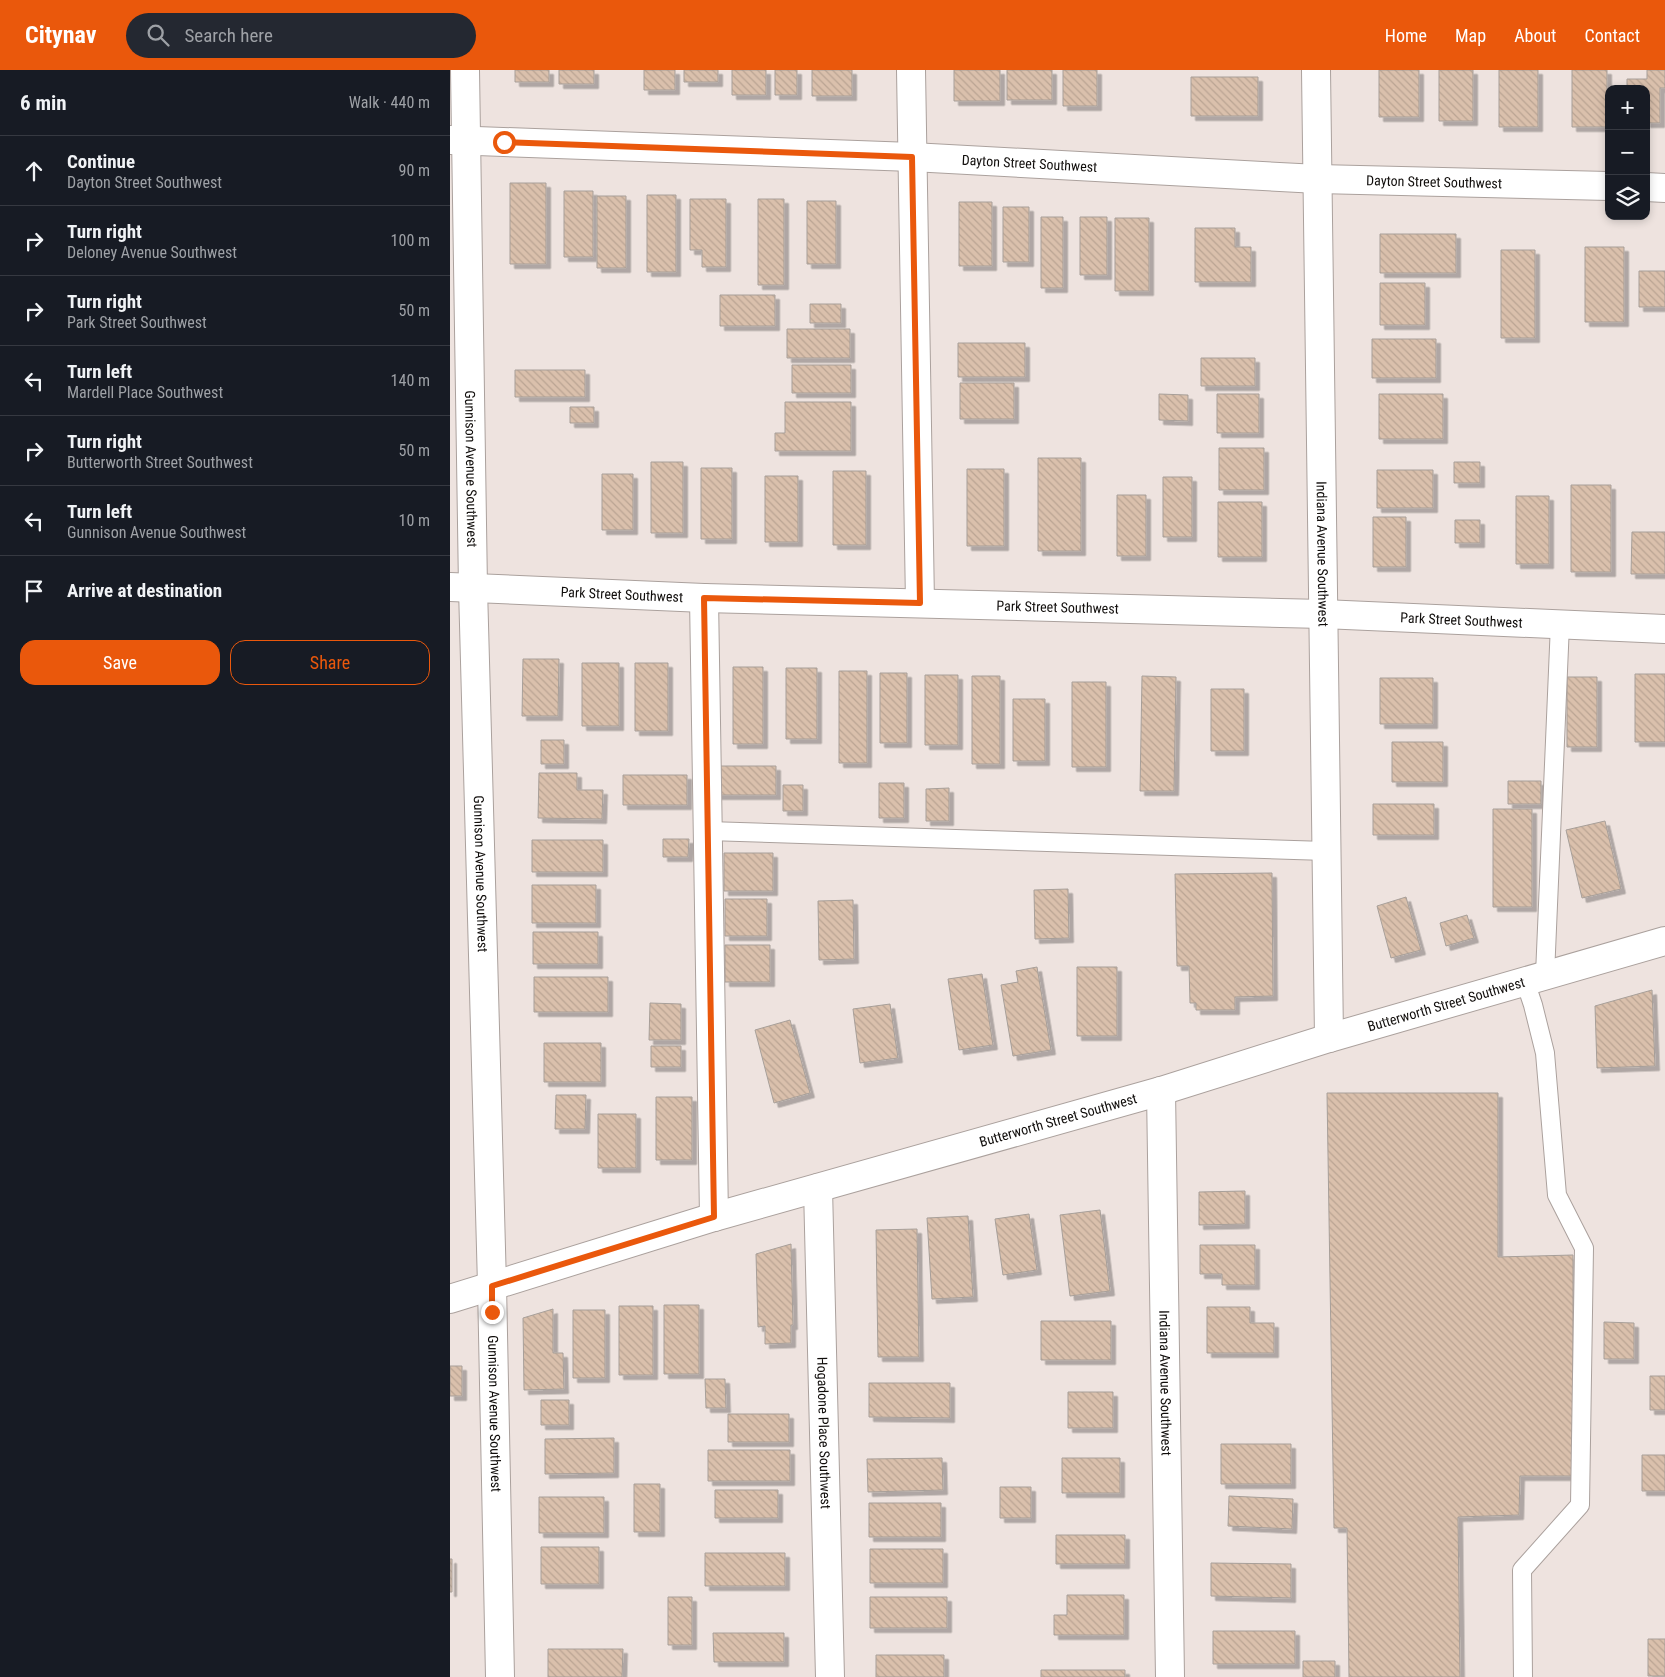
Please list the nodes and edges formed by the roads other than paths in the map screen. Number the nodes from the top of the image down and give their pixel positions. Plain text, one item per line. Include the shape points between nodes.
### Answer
1 (465, 70) edge
2 (911, 70) edge
3 (1316, 70) edge
4 (458, 140) edge
5 (912, 157) junction
6 (1318, 179) junction
7 (1605, 186) edge
8 (1650, 187) edge
9 (1665, 188) edge
10 (461, 587) edge
11 (704, 598) junction
12 (920, 603) junction
13 (1323, 614) junction
14 (1560, 624) junction
15 (1665, 629) edge
16 (708, 831) junction
17 (1326, 851) junction
18 (1665, 941) edge
19 (1535, 978) junction
20 (1329, 1038) junction
21 (1161, 1091) junction
22 (818, 1188) junction
23 (714, 1217) junction
24 (492, 1286) junction
25 (450, 1299) edge
26 (500, 1677) edge
27 (830, 1677) edge
28 (1170, 1677) edge
29 (1523, 1677) edge

1 - 4 street, Gunnison Avenue Southwest
2 - 5 street
3 - 6 street, Indiana Avenue Southwest
4 - 5 street, Dayton Street Southwest
4 - 10 street, Gunnison Avenue Southwest
5 - 6 street, Dayton Street Southwest
5 - 12 street
6 - 7 street, Dayton Street Southwest
6 - 13 street, Indiana Avenue Southwest
8 - 9 street
10 - 11 street, Park Street Southwest
10 - 24 street, Gunnison Avenue Southwest
11 - 12 street, Park Street Southwest
11 - 16 street
12 - 13 street, Park Street Southwest
13 - 14 street, Park Street Southwest
13 - 17 street, Indiana Avenue Southwest
14 - 15 street, Park Street Southwest
14 - 19 lane
16 - 17 lane
16 - 23 street
17 - 20 street, Indiana Avenue Southwest
18 - 19 street, Butterworth Street Southwest
19 - 20 street, Butterworth Street Southwest
19 - 29 lane via 1533,1006 1545,1053 1557,1195 1584,1248 1580,1505 1522,1570
20 - 21 street, Butterworth Street Southwest
21 - 22 street, Butterworth Street Southwest
21 - 28 street, Indiana Avenue Southwest
22 - 23 street, Butterworth Street Southwest
22 - 27 street, Hogadone Place Southwest
23 - 24 street, Butterworth Street Southwest
24 - 25 street, Butterworth Street Southwest
24 - 26 street, Gunnison Avenue Southwest

